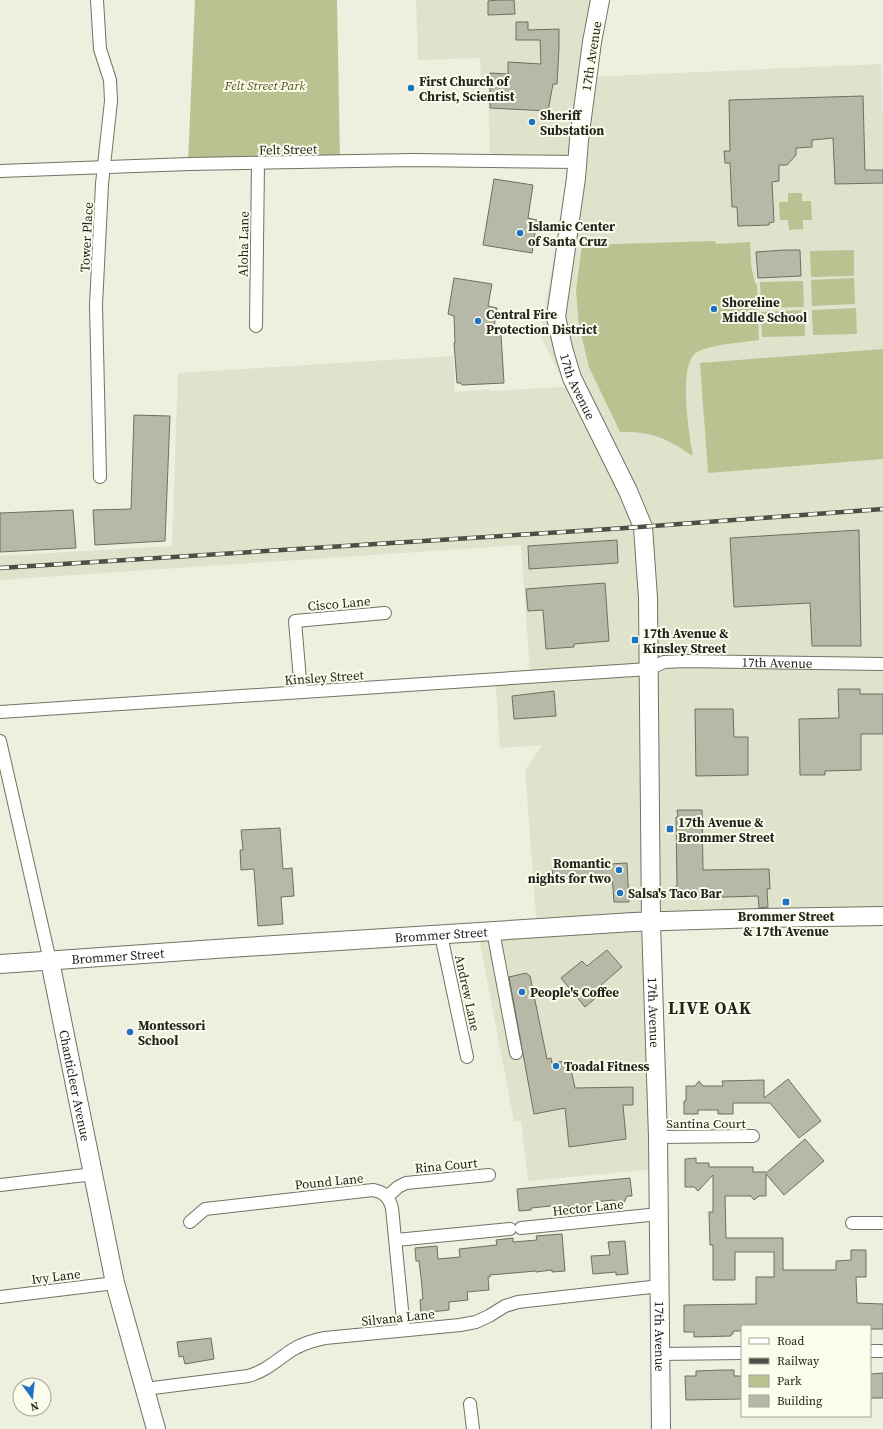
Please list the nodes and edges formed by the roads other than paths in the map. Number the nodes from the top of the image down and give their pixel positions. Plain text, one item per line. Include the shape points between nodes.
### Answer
1 (98, 0) edge
2 (600, 0) edge
3 (578, 162) junction
4 (258, 163) junction
5 (104, 166) junction
6 (0, 171) edge
7 (256, 326) dead end
8 (100, 477) dead end
9 (385, 613) dead end
10 (883, 664) edge
11 (649, 669) junction
12 (300, 692) junction
13 (0, 712) edge
14 (0, 741) edge
15 (883, 916) edge
16 (651, 922) junction
17 (493, 931) junction
18 (441, 935) junction
19 (50, 961) junction
20 (0, 964) edge
21 (516, 1053) dead end
22 (467, 1057) dead end
23 (753, 1136) dead end
24 (658, 1137) junction
25 (94, 1174) junction
26 (489, 1175) dead end
27 (0, 1185) edge
28 (387, 1197) junction
29 (659, 1214) junction
30 (190, 1222) dead end
31 (852, 1223) dead end
32 (883, 1223) edge
33 (396, 1240) junction
34 (115, 1283) junction
35 (660, 1286) junction
36 (0, 1297) edge
37 (404, 1330) junction
38 (871, 1351) edge
39 (883, 1351) edge
40 (741, 1353) edge
41 (660, 1354) junction
42 (145, 1389) junction
43 (470, 1404) dead end
44 (156, 1429) edge
45 (473, 1429) edge
46 (661, 1429) edge

1 - 5 street, Tower Place via 100,49 110,80 111,101
2 - 3 main road, 17th Avenue via 592,42
3 - 4 street, Felt Street via 413,160
3 - 11 main road, 17th Avenue via 556,317 572,378 643,527
4 - 5 street, Felt Street
4 - 7 street, Aloha Lane
5 - 6 street, Felt Street
5 - 8 street, Tower Place via 96,305
9 - 12 street, Cisco Lane via 295,621
10 - 11 street, 17th Avenue via 685,661 664,662
11 - 12 street, Kinsley Street
11 - 16 main road, 17th Avenue
12 - 13 street, Kinsley Street
14 - 19 street, Chanticleer Avenue
15 - 16 main road, Brommer Street
16 - 17 main road, Brommer Street
16 - 24 main road, 17th Avenue
17 - 18 main road, Brommer Street
17 - 21 street
18 - 19 main road, Brommer Street
18 - 22 street, Andrew Lane
19 - 20 main road, Brommer Street
19 - 25 main road, Chanticleer Avenue
23 - 24 street, Santina Court
24 - 29 main road, 17th Avenue
25 - 27 street
25 - 34 main road, Chanticleer Avenue
26 - 28 street, Rina Court via 406,1183
28 - 30 street, Pound Lane via 384,1193 373,1190 205,1209
28 - 33 street via 392,1208
29 - 33 street, Hector Lane
29 - 35 main road, 17th Avenue
31 - 32 street
33 - 37 street
34 - 36 street, Ivy Lane
34 - 42 main road, Chanticleer Avenue
35 - 37 street, Silvana Lane via 526,1300 505,1306 476,1322
35 - 41 main road, 17th Avenue
37 - 42 street, Silvana Lane via 316,1340 292,1351 263,1371 248,1376
38 - 39 street
40 - 41 street
41 - 46 main road, 17th Avenue
42 - 44 main road, Chanticleer Avenue
43 - 45 street

